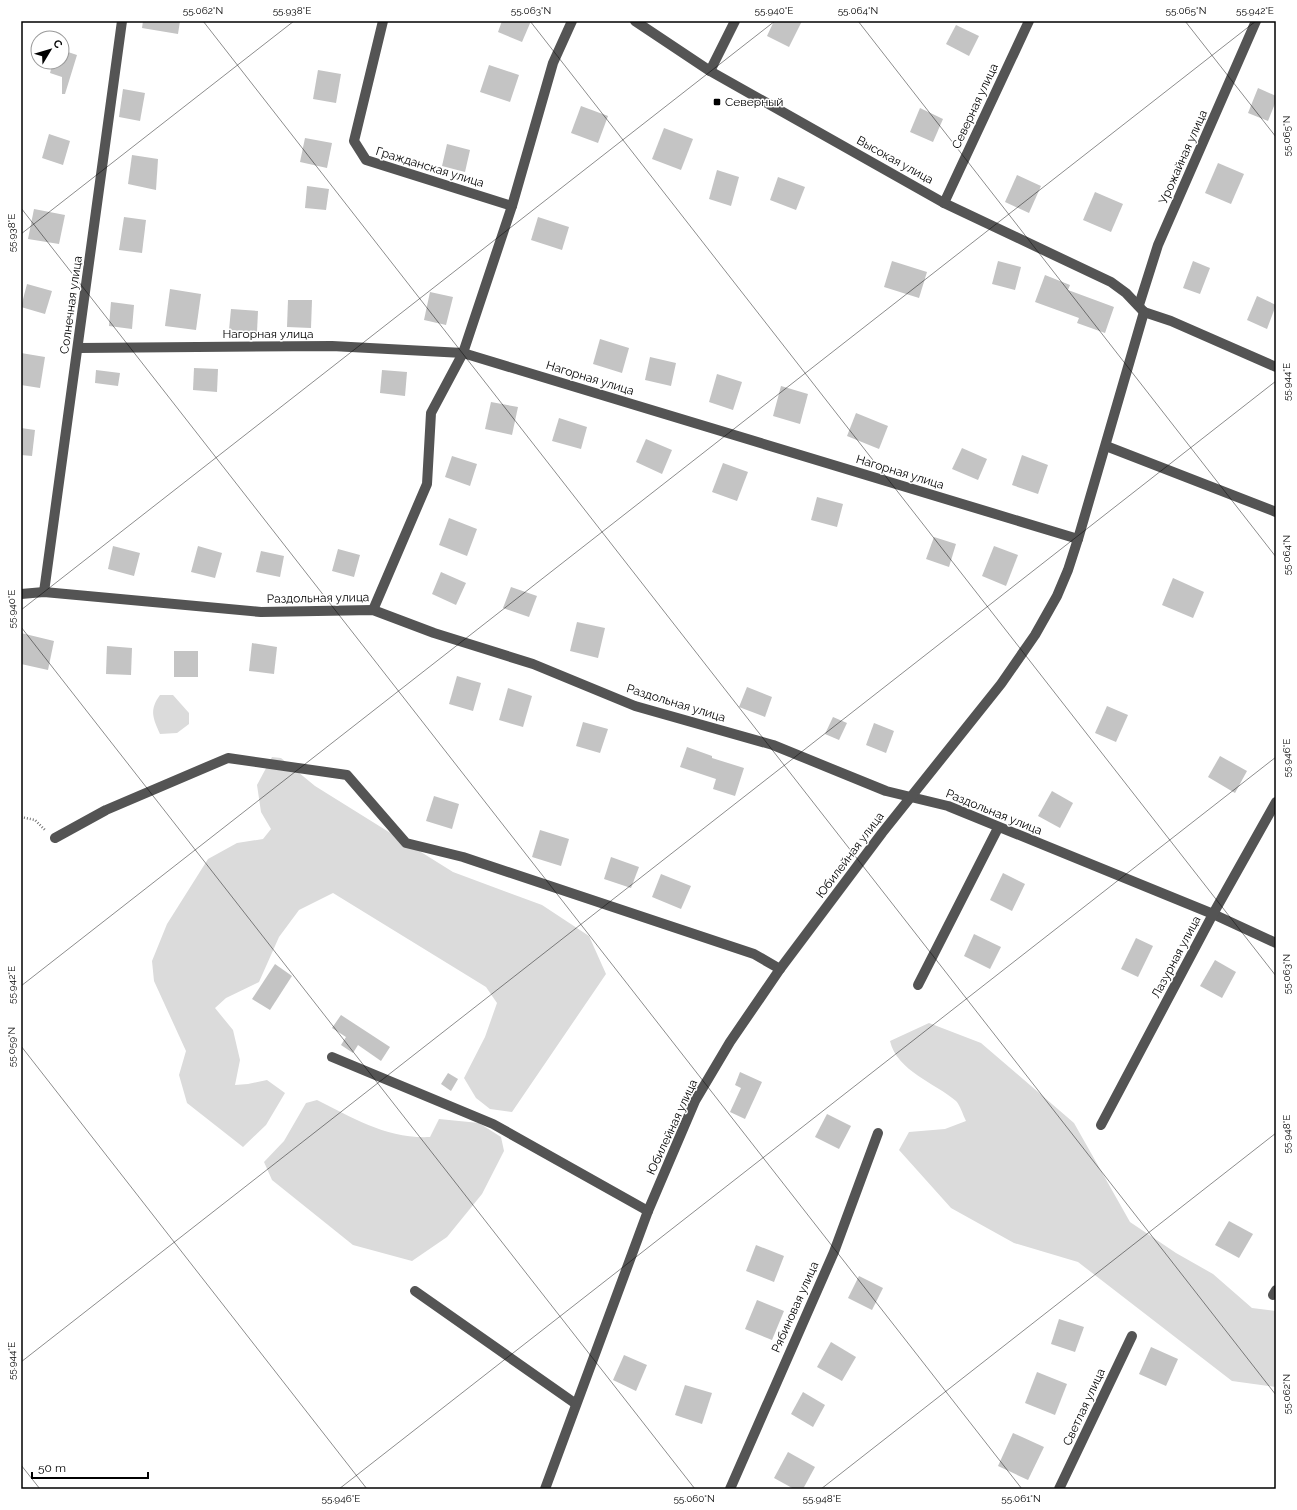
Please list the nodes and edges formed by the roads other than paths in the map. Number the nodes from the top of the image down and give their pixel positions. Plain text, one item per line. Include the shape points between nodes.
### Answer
1 (122, 21) edge
2 (383, 21) edge
3 (572, 21) edge
4 (635, 21) edge
5 (735, 21) edge
6 (1029, 21) edge
7 (1256, 21) edge
8 (710, 71) junction
9 (944, 202) junction
10 (512, 206) junction
11 (1142, 309) junction
12 (78, 348) junction
13 (463, 353) junction
14 (1276, 367) edge
15 (1106, 446) junction
16 (1276, 512) edge
17 (1078, 539) junction
18 (44, 592) junction
19 (21, 594) edge
20 (373, 610) junction
21 (911, 798) junction
22 (1276, 802) edge
23 (998, 828) junction
24 (55, 838) road end
25 (1213, 914) junction
26 (1276, 943) edge
27 (780, 969) junction
28 (918, 985) dead end
29 (332, 1057) dead end
30 (1101, 1125) dead end
31 (878, 1133) dead end
32 (648, 1211) junction
33 (415, 1291) dead end
34 (1132, 1336) dead end
35 (576, 1404) junction
36 (545, 1489) edge
37 (730, 1489) edge
38 (1059, 1489) edge

1 - 12 street, Солнечная улица
2 - 10 street, Гражданская улица via 354,141 366,160
3 - 10 street via 553,63
4 - 8 street, Высокая улица
5 - 8 street
6 - 9 street, Северная улица
7 - 11 street, Урожайная улица via 1158,245
8 - 9 street, Высокая улица
9 - 11 street, Высокая улица via 1111,282
10 - 13 street
11 - 14 street
11 - 15 street, Урожайная улица
12 - 13 street, Нагорная улица via 332,346
12 - 18 street, Солнечная улица
13 - 17 street, Нагорная улица
13 - 20 street via 431,413 427,484
15 - 16 street
15 - 17 street, Урожайная улица
17 - 21 street, Юбилейная улица via 1057,596 1035,635 1001,684
18 - 19 street, Раздольная улица
18 - 20 street, Раздольная улица via 261,612
20 - 21 street, Раздольная улица via 434,633 533,664 635,706 773,746 886,791
21 - 23 street, Раздольная улица via 948,806
21 - 27 street, Юбилейная улица
22 - 25 street, Лазурная улица
23 - 25 street, Раздольная улица
23 - 28 street
24 - 27 street via 106,810 228,758 347,775 406,843 463,856 754,954
25 - 26 street, Раздольная улица
25 - 30 street, Лазурная улица
27 - 32 street, Юбилейная улица via 730,1042 695,1101
29 - 32 street via 493,1124
31 - 37 street, Рябиновая улица via 834,1252
32 - 35 street, Юбилейная улица
33 - 35 street
34 - 38 street, Светлая улица
35 - 36 street, Юбилейная улица

